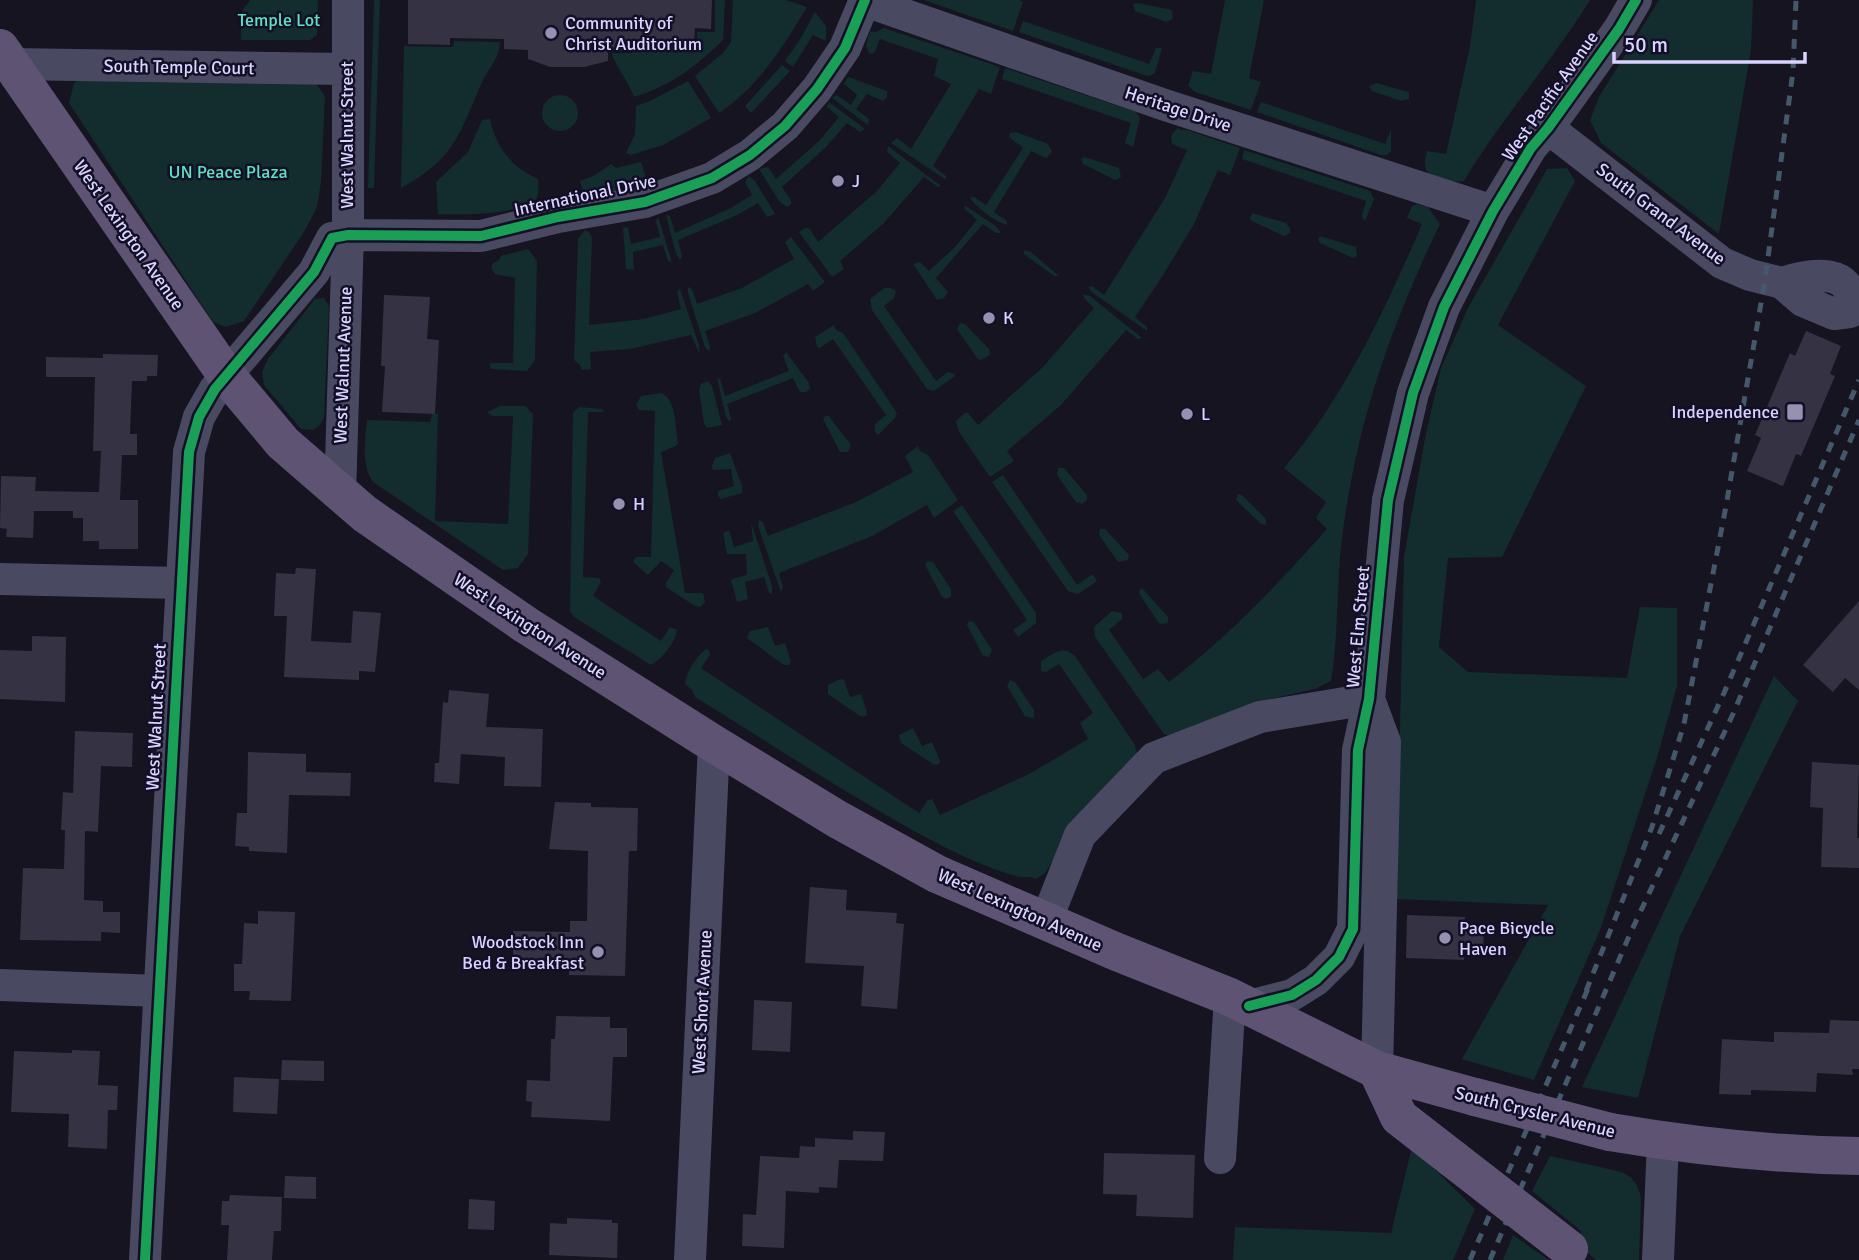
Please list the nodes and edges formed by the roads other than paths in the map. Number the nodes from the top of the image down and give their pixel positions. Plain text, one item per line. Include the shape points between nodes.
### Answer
1 (348, 0) edge
2 (865, 0) edge
3 (1636, 0) edge
4 (6, 56) edge
5 (346, 69) junction
6 (1548, 128) junction
7 (1493, 212) junction
8 (348, 234) junction
9 (1782, 283) dead end
10 (226, 375) junction
11 (340, 495) junction
12 (0, 579) edge
13 (181, 583) junction
14 (1369, 699) junction
15 (714, 744) junction
16 (1046, 921) junction
17 (1353, 929) junction
18 (0, 985) edge
19 (159, 991) junction
20 (1239, 1001) junction
21 (1377, 1070) junction
22 (1663, 1141) junction
23 (1859, 1156) edge
24 (1220, 1157) dead end
25 (1575, 1255) edge
26 (145, 1260) edge
27 (690, 1260) edge
28 (1657, 1260) edge

1 - 5 street, West Walnut Street
2 - 7 street, Heritage Drive via 1165,105
2 - 8 street, International Drive via 845,48 817,89 750,155 712,178 645,202 481,236
3 - 6 street, West Pacific Avenue
4 - 5 street, South Temple Court
4 - 10 main road, West Lexington Avenue
5 - 8 street, West Walnut Street
6 - 7 street, West Pacific Avenue
6 - 9 street, South Grand Avenue via 1722,263
7 - 14 street, West Elm Street via 1444,307 1400,441 1382,541
8 - 10 street, West Walnut Street via 332,238 314,272
8 - 11 street, West Walnut Avenue
10 - 11 main road, West Lexington Avenue via 284,443
10 - 13 street, West Walnut Street via 200,418 189,452
11 - 15 main road, West Lexington Avenue via 526,625
12 - 13 street
13 - 19 street, West Walnut Street
14 - 16 street via 1260,717 1154,758 1080,835
14 - 17 street, West Elm Street via 1358,750
14 - 21 street, West Elm Street via 1385,742
15 - 16 main road, West Lexington Avenue via 937,874
15 - 27 street, West Short Avenue
16 - 20 main road, West Lexington Avenue
17 - 20 street, West Elm Street via 1339,957 1292,995
17 - 21 street, West Elm Street via 1362,948 1360,1019
18 - 19 street
19 - 26 street, West Walnut Street
20 - 21 main road, South Crysler Avenue
20 - 24 street
21 - 22 main road, South Crysler Avenue, bridge via 1610,1132
21 - 25 main road, bridge via 1399,1117
22 - 23 main road, South Crysler Avenue via 1791,1155
22 - 28 street

